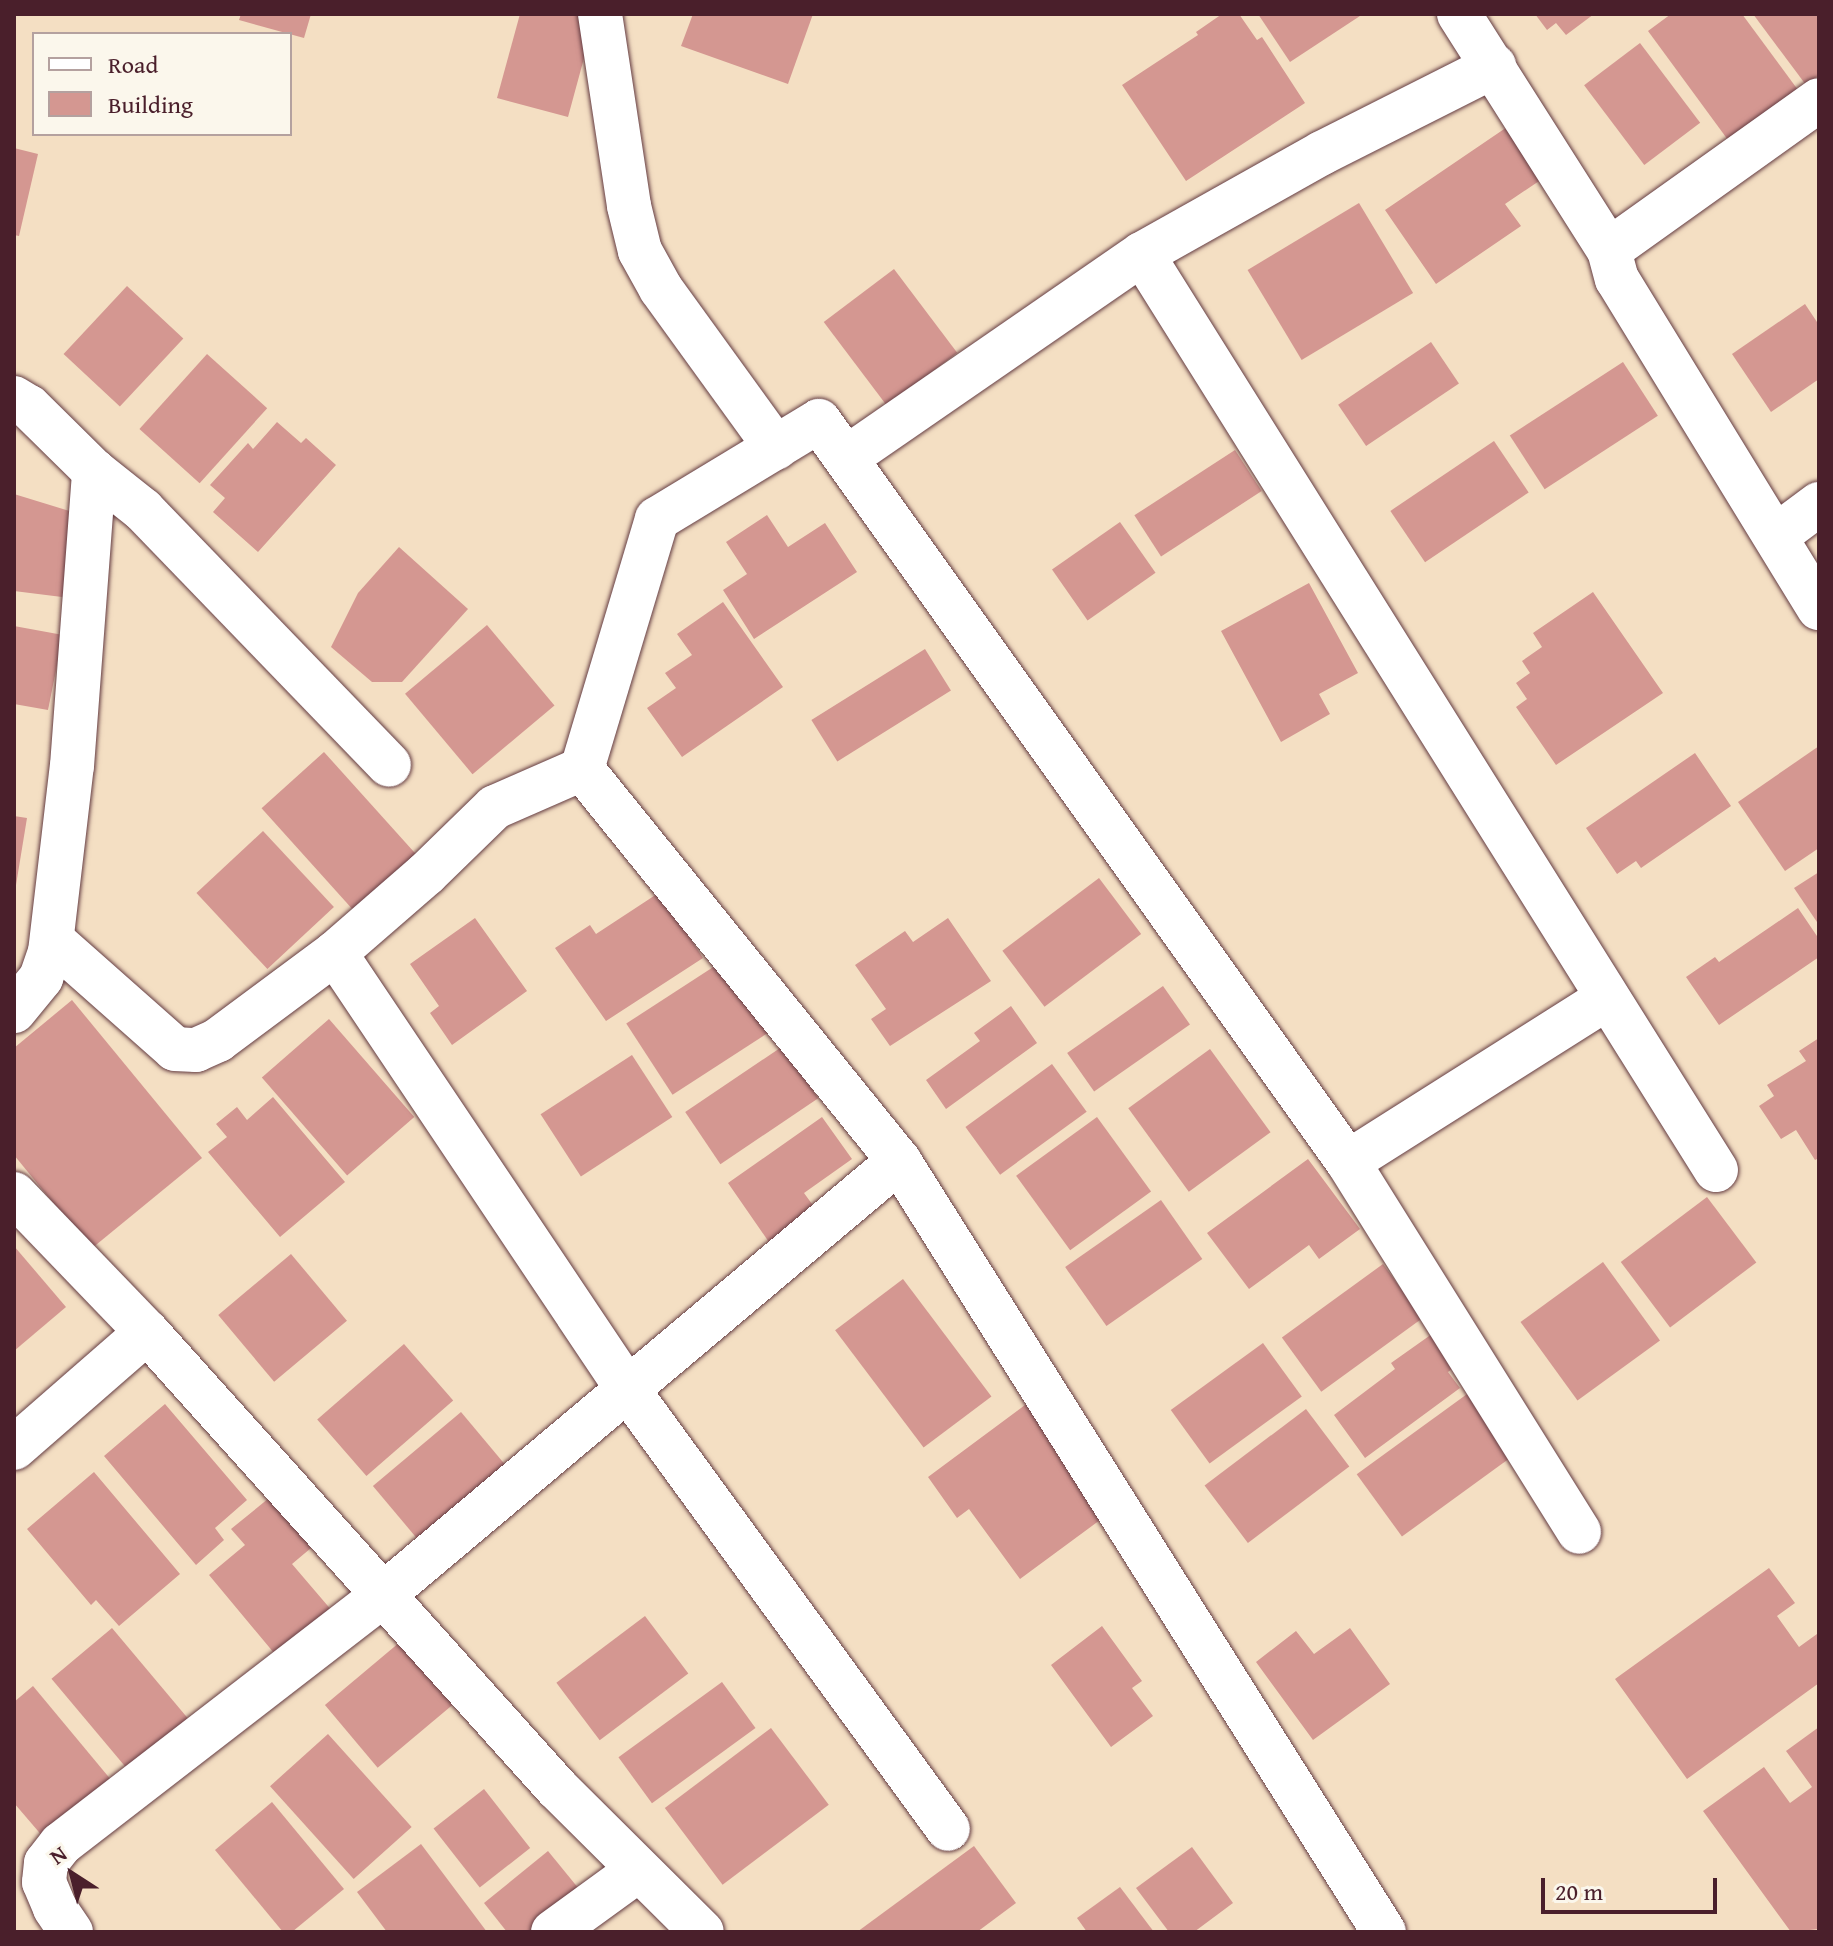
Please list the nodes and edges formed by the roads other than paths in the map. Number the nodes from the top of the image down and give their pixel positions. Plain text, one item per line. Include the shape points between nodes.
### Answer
1 (600, 14) edge
2 (1459, 14) edge
3 (1494, 66) junction
4 (1819, 100) edge
5 (1609, 250) junction
6 (1142, 254) junction
7 (14, 398) edge
8 (776, 448) junction
9 (846, 458) junction
10 (94, 471) junction
11 (1819, 504) edge
12 (1776, 536) junction
13 (1819, 608) edge
14 (389, 765) dead end
15 (582, 769) junction
16 (52, 940) junction
17 (335, 953) junction
18 (1607, 998) junction
19 (14, 1011) edge
20 (899, 1161) junction
21 (1348, 1162) junction
22 (1716, 1170) dead end
23 (14, 1194) edge
24 (147, 1332) junction
25 (628, 1390) junction
26 (14, 1448) edge
27 (1579, 1532) dead end
28 (384, 1594) junction
29 (948, 1829) dead end
30 (637, 1871) junction
31 (29, 1878) edge
32 (71, 1932) edge
33 (553, 1932) edge
34 (702, 1932) edge
35 (1384, 1932) edge

1 - 8 street via 640,251 661,289
2 - 3 street
3 - 5 street
3 - 6 street via 1322,153
4 - 5 street
5 - 12 street via 1617,279
6 - 9 street
6 - 18 street
7 - 10 street
8 - 9 street via 819,421
8 - 15 street via 657,519
9 - 21 street
10 - 14 street via 143,510
10 - 16 street via 72,766
11 - 12 street
12 - 13 street
15 - 17 street via 495,807
15 - 20 street
16 - 17 street via 143,1024 185,1051 218,1040
16 - 19 street via 41,978
17 - 25 street
18 - 21 street
18 - 22 street
20 - 25 street
20 - 35 street
21 - 27 street
23 - 24 street
24 - 26 street
24 - 28 street
25 - 28 street
25 - 29 street
28 - 30 street
28 - 31 street via 61,1844
30 - 33 street
30 - 34 street
31 - 32 street

